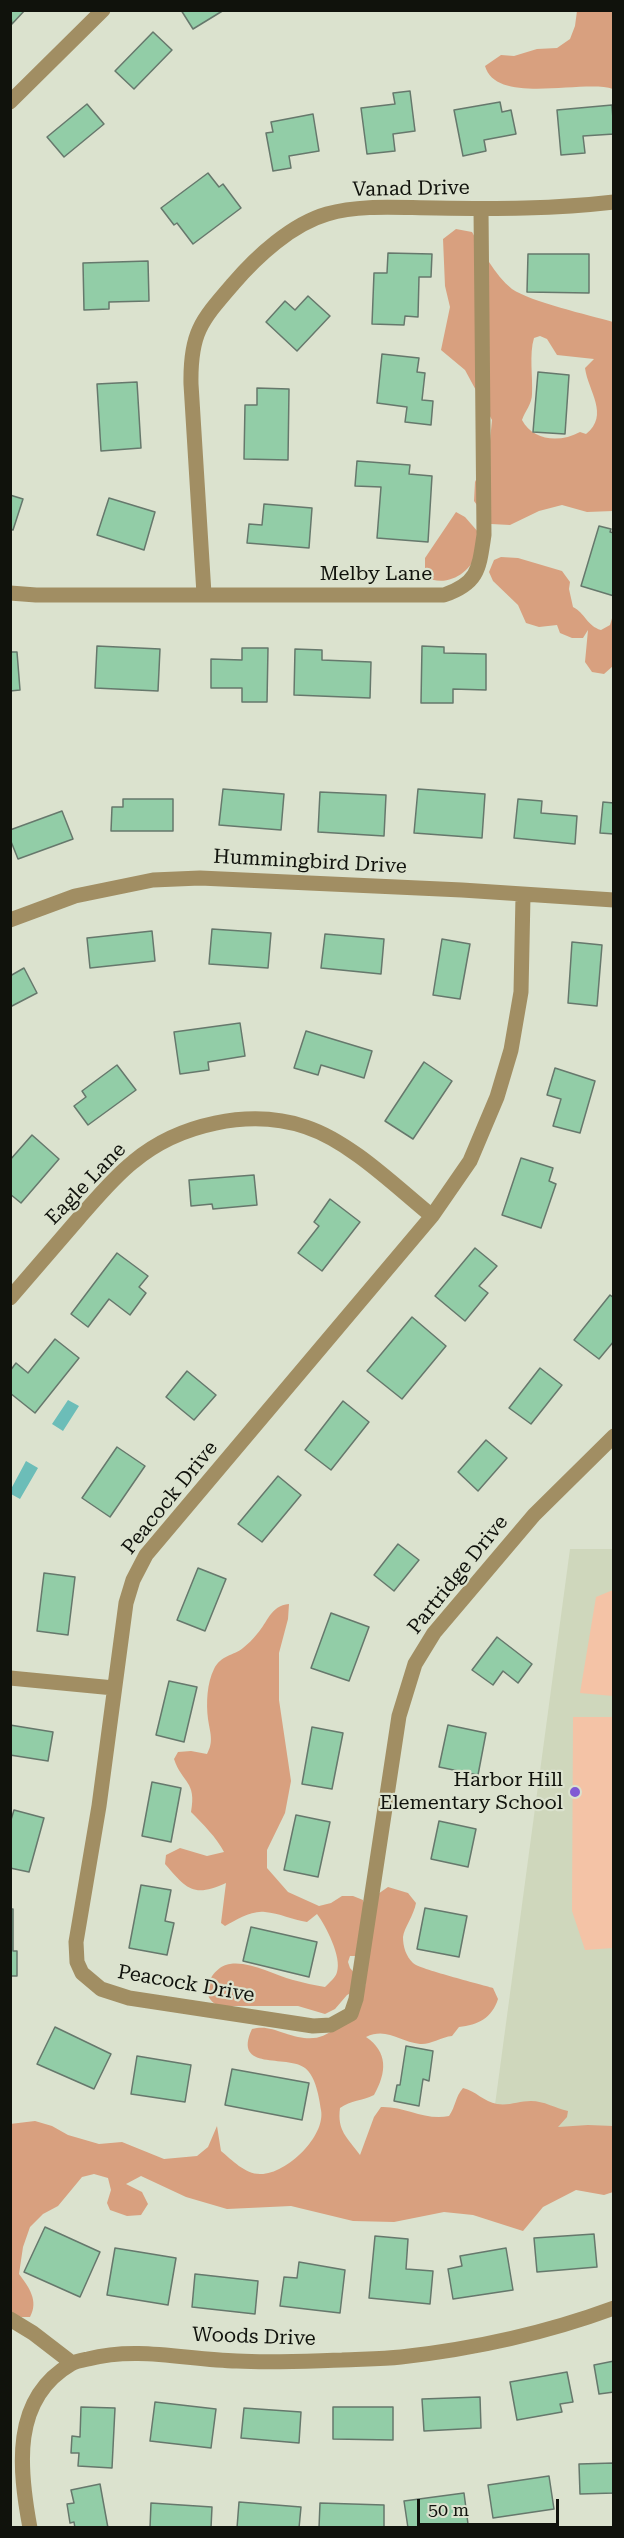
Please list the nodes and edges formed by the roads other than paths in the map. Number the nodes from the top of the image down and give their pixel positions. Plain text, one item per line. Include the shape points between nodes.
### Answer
1 (103, 10) edge
2 (10, 102) edge
3 (614, 202) edge
4 (481, 208) junction
5 (10, 593) edge
6 (204, 594) junction
7 (523, 896) junction
8 (614, 900) edge
9 (10, 920) edge
10 (432, 1216) junction
11 (10, 1298) edge
12 (614, 1436) edge
13 (10, 1678) edge
14 (114, 1688) junction
15 (346, 2018) joint
16 (614, 2308) edge
17 (10, 2319) edge
18 (72, 2363) junction
19 (30, 2528) edge

1 - 2 street
3 - 4 street, Vanad Drive
4 - 6 street, Vanad Drive via 356,208 326,214 291,232 266,252 208,313 197,332 190,370
4 - 6 street, Melby Lane via 484,535 480,567 473,579 462,589 444,595
5 - 6 street, Melby Lane
7 - 8 street, Hummingbird Drive
7 - 9 street, Hummingbird Drive via 462,890 165,879 75,896
7 - 10 street, Peacock Drive via 521,992 511,1050 497,1097 470,1161
10 - 11 street, Eagle Lane via 344,1146 307,1127 279,1120 237,1120 202,1126 133,1161
10 - 14 street, Peacock Drive via 146,1555 126,1603
12 - 15 street, Partridge Drive via 534,1515 434,1633 415,1664 399,1716 356,1999
13 - 14 street
14 - 15 street, Peacock Drive via 76,1942 82,1973 101,1989 129,1998 299,2024 331,2025
16 - 18 street, Woods Drive via 571,2324 400,2357 268,2362 218,2361 148,2352 108,2354
17 - 18 street
18 - 19 street, Woods Drive via 47,2383 31,2407 23,2433 24,2496

